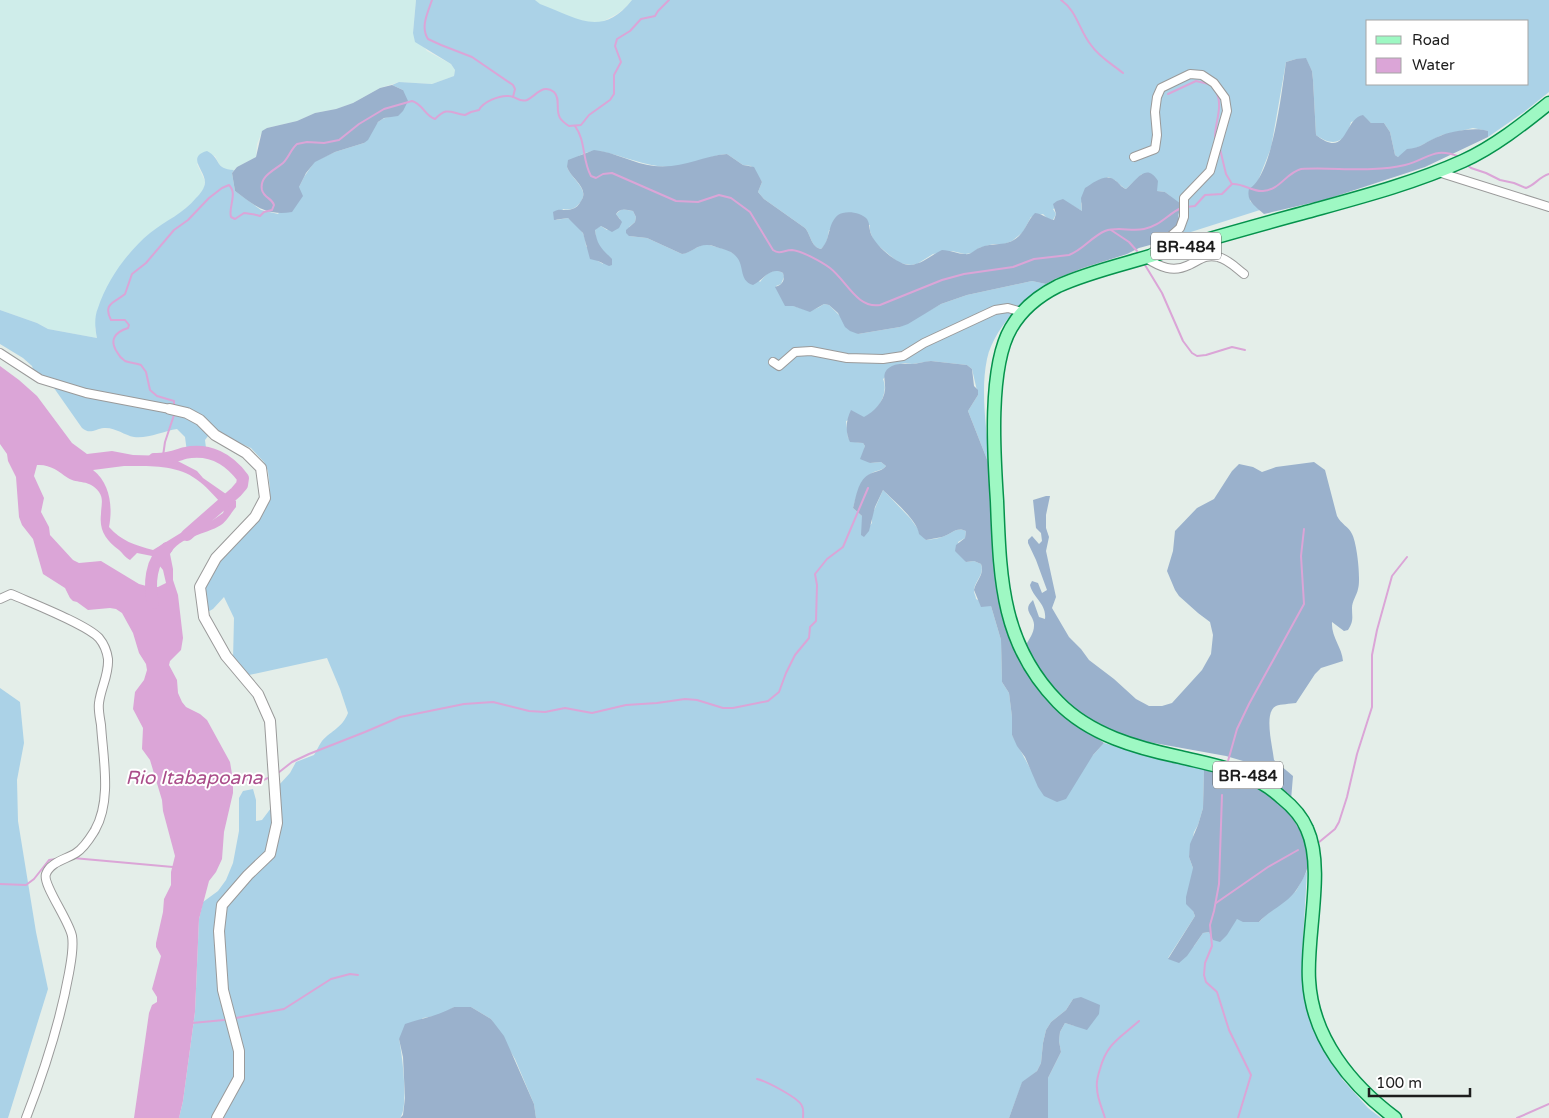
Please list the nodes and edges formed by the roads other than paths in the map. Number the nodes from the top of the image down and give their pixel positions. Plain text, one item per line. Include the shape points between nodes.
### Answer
1 (1549, 103) edge
2 (1134, 157) dead end
3 (1436, 172) junction
4 (1549, 206) edge
5 (1146, 258) junction
6 (1244, 274) dead end
7 (1022, 312) junction
8 (0, 353) edge
9 (774, 362) dead end
10 (174, 410) joint
11 (0, 599) edge
12 (26, 1118) edge
13 (217, 1118) edge
14 (1395, 1118) edge

1 - 3 main road, BR-484 via 1476,154
2 - 5 street via 1155,149 1155,112 1161,88 1190,74 1202,75 1214,83 1225,98 1227,111 1210,171 1184,198 1184,217 1180,228
3 - 4 street
3 - 5 main road, BR-484
5 - 6 street via 1167,269 1178,269 1199,258 1220,257
5 - 7 main road, BR-484 via 1061,285
7 - 9 street via 1008,308 995,310 903,356 847,358 811,351 795,352 779,366
7 - 14 main road, BR-484 via 1002,346 995,426 1005,602 1016,640 1045,689 1088,726 1131,744 1253,776 1280,796 1302,820 1314,858 1309,982 1315,1015 1326,1040 1352,1080
8 - 10 street via 40,379 86,393
10 - 13 street via 187,412 215,435 246,453 261,468 265,498 255,517 216,558 200,587 204,617 226,656 258,694 270,721 277,823 270,854 222,904 219,931 222,990 239,1051 238,1078
11 - 12 street via 11,594 84,627 98,637 108,656 108,671 99,703 105,799 97,828 87,843 51,866 45,878 66,918 73,951 64,998

